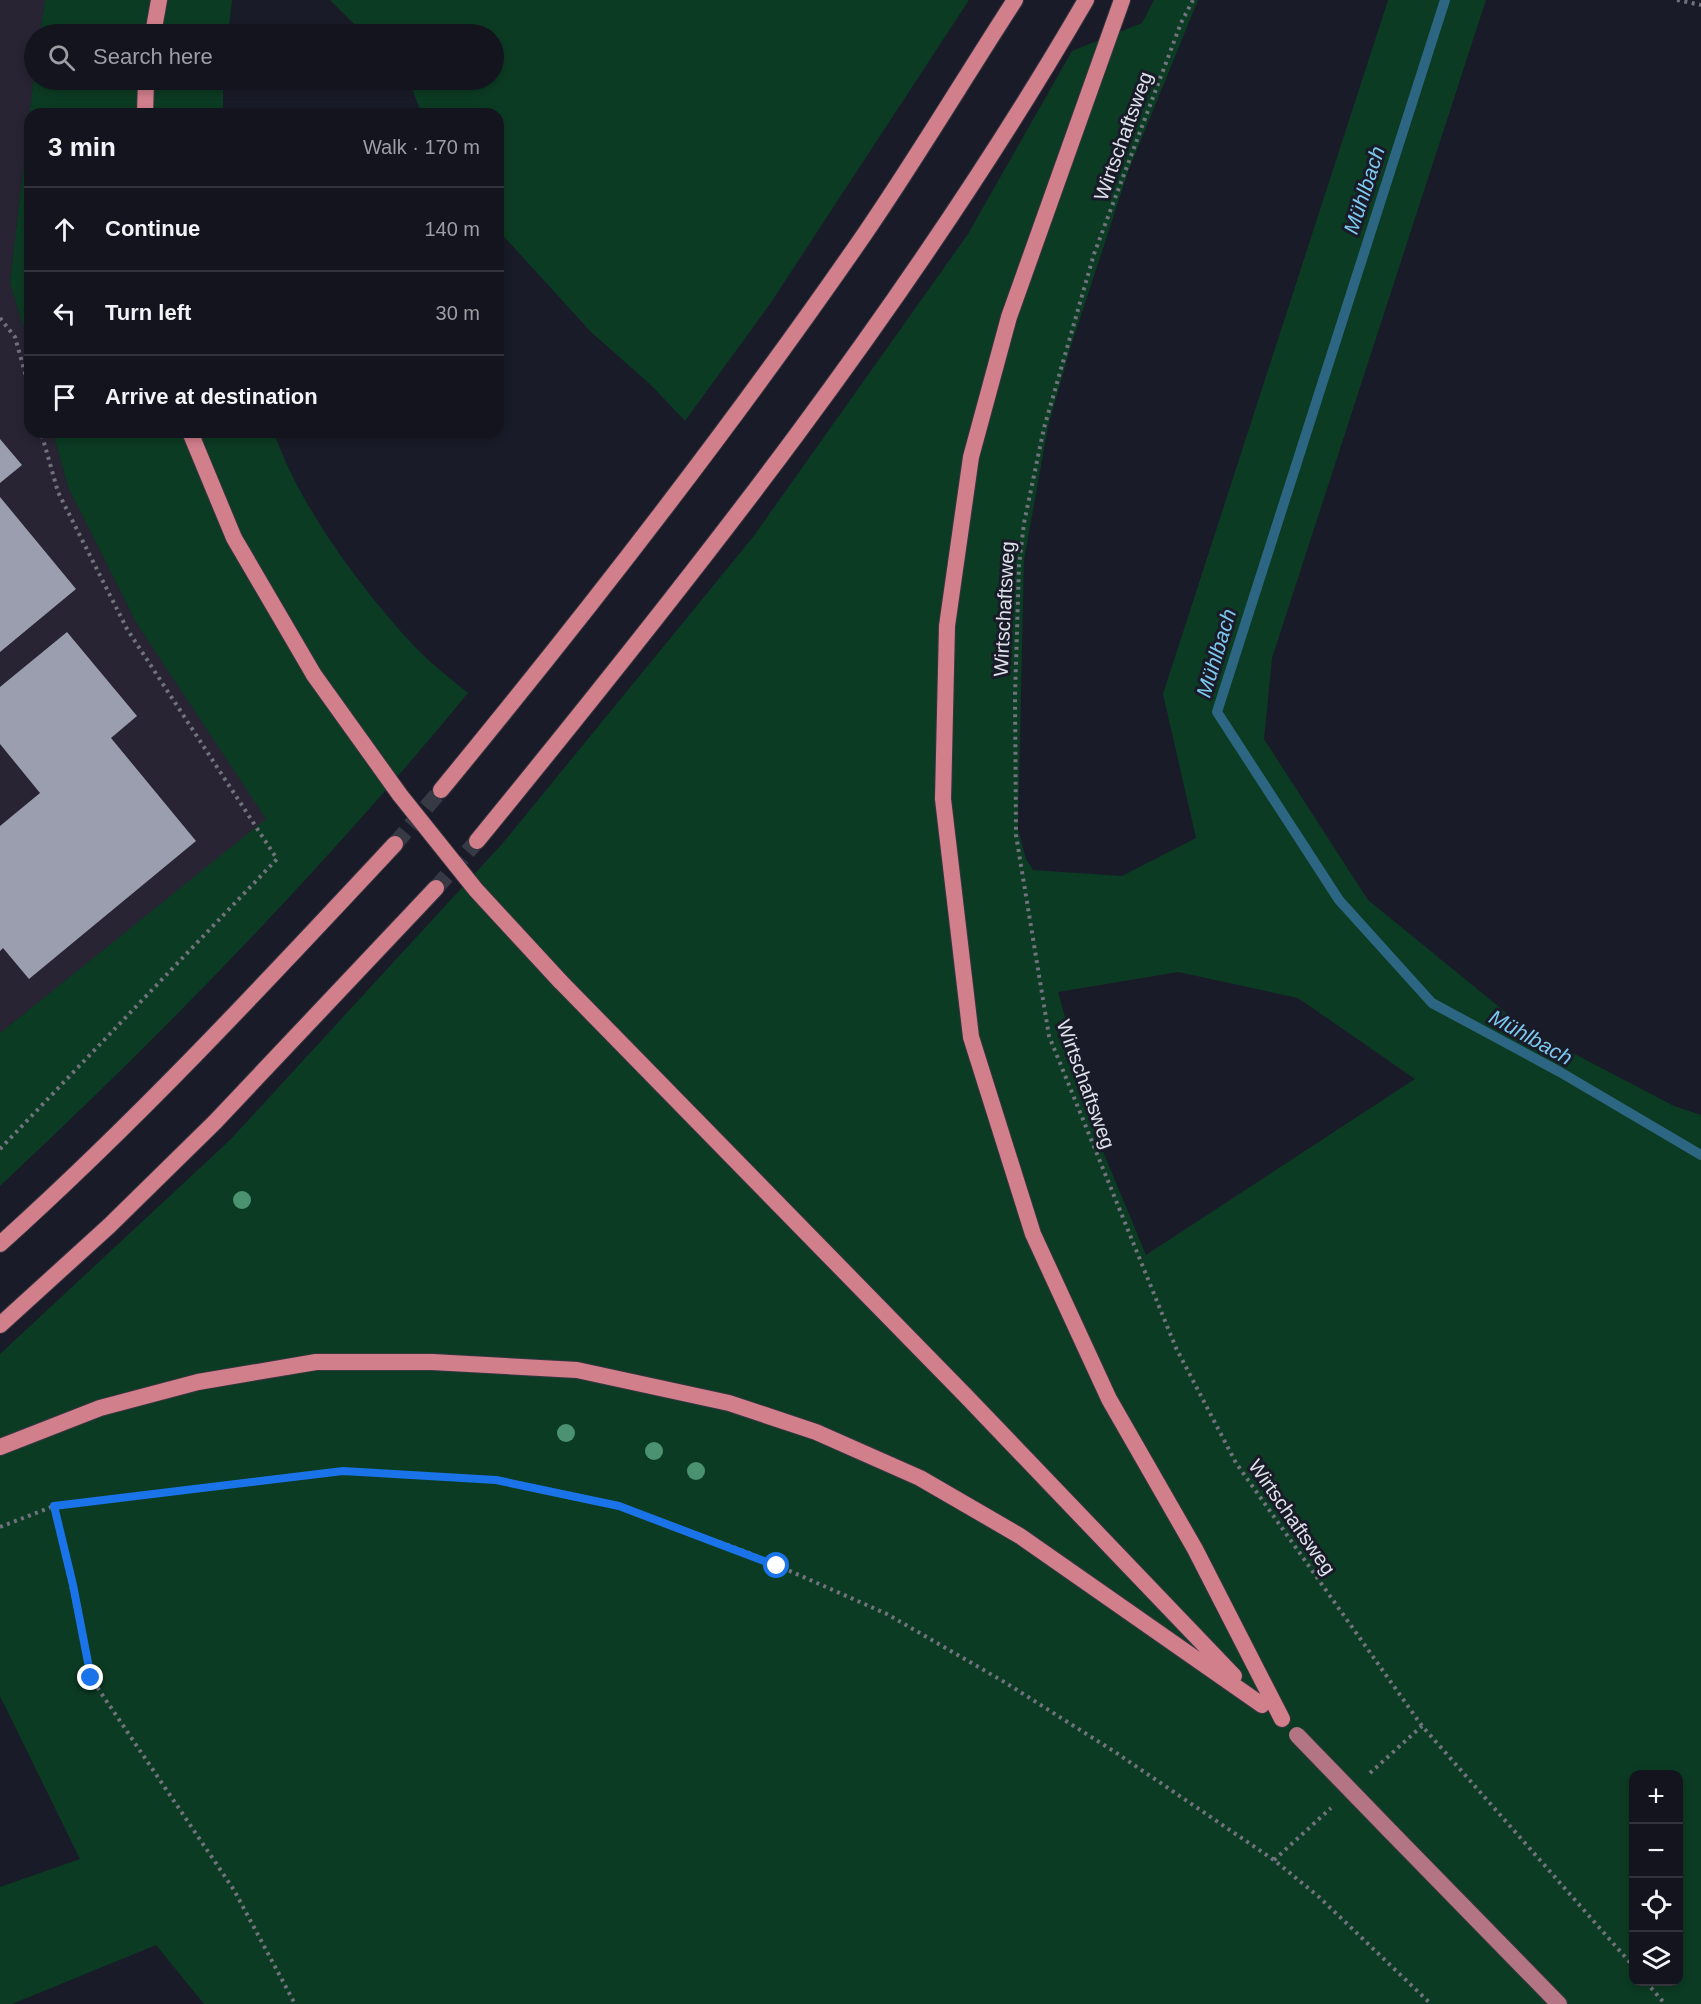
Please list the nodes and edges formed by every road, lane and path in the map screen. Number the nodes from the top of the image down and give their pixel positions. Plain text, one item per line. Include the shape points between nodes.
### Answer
1 (159, 0) edge
2 (1015, 0) edge
3 (1086, 0) edge
4 (1122, 0) edge
5 (1193, 0) edge
6 (1677, 0) edge
7 (1701, 5) edge
8 (155, 24) edge
9 (146, 90) edge
10 (145, 108) edge
11 (0, 318) edge
12 (24, 369) edge
13 (43, 438) edge
14 (192, 438) edge
15 (441, 790) tunnel mouth
16 (477, 841) tunnel mouth
17 (395, 844) tunnel mouth
18 (436, 888) tunnel mouth
19 (0, 1149) edge
20 (0, 1244) edge
21 (0, 1325) edge
22 (0, 1447) edge
23 (54, 1506) junction
24 (0, 1527) edge
25 (1262, 1705) junction
26 (1282, 1719) junction
27 (1629, 1961) edge
28 (1649, 1986) edge
29 (295, 2004) edge
30 (1431, 2004) edge
31 (1559, 2004) edge
32 (1665, 2004) edge

1 - 8 highway
2 - 15 highway via 867,230 719,439 570,633
3 - 16 highway via 970,186 765,479
4 - 26 highway via 1009,317 970,457 947,627 943,800 971,1037 1033,1234 1109,1399 1195,1549
5 - 27 path, Wirtschaftsweg via 1095,254 1044,428 1024,523 1017,614 1016,835 1049,1036 1176,1348 1236,1463 1422,1726
6 - 7 path
9 - 10 highway
11 - 12 path via 15,337
13 - 19 path via 58,492 126,629 277,859
14 - 25 highway, bridge via 234,538 314,675 406,804 476,890
17 - 20 highway via 169,1083
18 - 21 highway via 215,1122
22 - 25 highway via 100,1408 198,1382 316,1362 432,1362 577,1370 729,1403 816,1432 920,1478 1020,1536
23 - 24 path
23 - 29 path via 91,1678 234,1890
23 - 30 path via 343,1471 496,1480 630,1509 747,1552 887,1614 1006,1683 1274,1860
25 - 26 main road
26 - 31 main road, bridge
28 - 32 path

